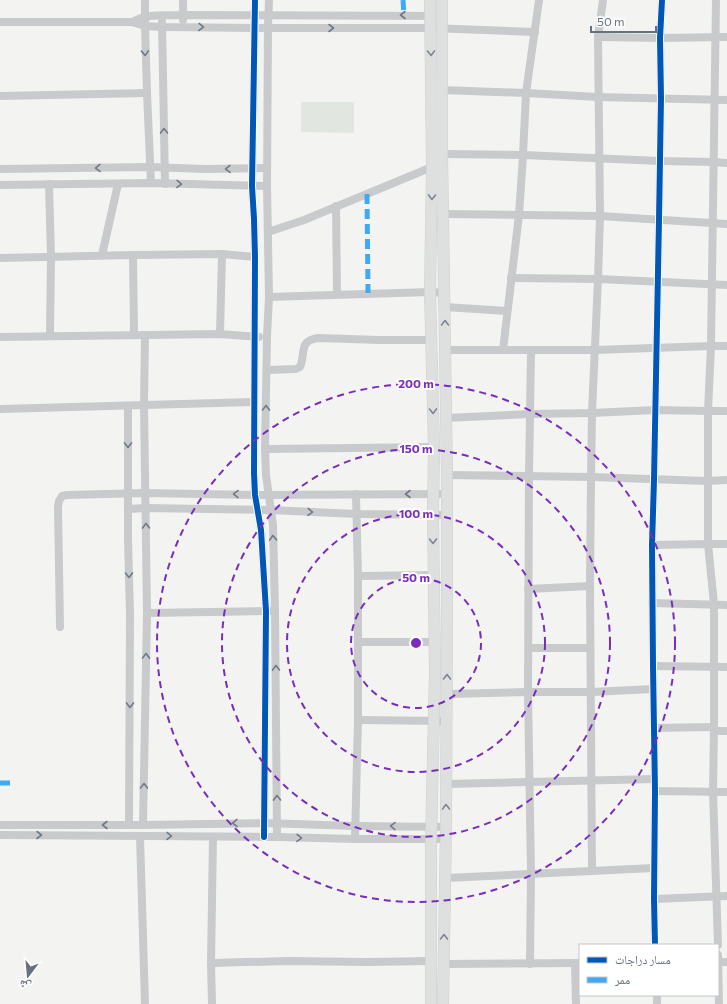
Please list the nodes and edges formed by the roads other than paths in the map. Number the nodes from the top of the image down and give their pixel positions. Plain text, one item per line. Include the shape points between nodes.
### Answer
1 (145, 0) edge
2 (183, 0) edge
3 (256, 0) edge
4 (269, 0) edge
5 (430, 0) edge
6 (442, 0) edge
7 (540, 0) edge
8 (602, 0) edge
9 (662, 0) edge
10 (716, 0) edge
11 (183, 15) junction
12 (269, 15) junction
13 (145, 16) junction
14 (162, 16) junction
15 (255, 16) junction
16 (430, 16) junction
17 (442, 16) junction
18 (0, 22) edge
19 (132, 22) junction
20 (145, 26) junction
21 (182, 26) junction
22 (162, 27) junction
23 (268, 27) junction
24 (256, 28) junction
25 (436, 28) junction
26 (535, 32) junction
27 (598, 36) junction
28 (716, 37) junction
29 (727, 37) edge
30 (660, 38) junction
31 (442, 90) junction
32 (147, 93) junction
33 (526, 93) junction
34 (0, 96) edge
35 (598, 97) junction
36 (661, 98) junction
37 (715, 99) junction
38 (727, 100) edge
39 (442, 154) junction
40 (523, 155) junction
41 (599, 159) junction
42 (660, 162) junction
43 (714, 162) junction
44 (727, 163) edge
45 (150, 167) junction
46 (432, 167) junction
47 (164, 168) junction
48 (252, 168) junction
49 (267, 168) junction
50 (0, 169) edge
51 (56, 169) junction
52 (151, 183) junction
53 (53, 184) junction
54 (118, 184) junction
55 (165, 184) junction
56 (0, 185) edge
57 (252, 186) junction
58 (267, 186) junction
59 (336, 206) junction
60 (444, 214) junction
61 (519, 215) junction
62 (600, 216) junction
63 (659, 220) junction
64 (713, 223) junction
65 (727, 224) edge
66 (268, 232) junction
67 (222, 254) junction
68 (102, 255) junction
69 (133, 255) junction
70 (51, 256) junction
71 (255, 257) junction
72 (0, 258) edge
73 (511, 278) junction
74 (598, 279) junction
75 (658, 282) junction
76 (712, 284) junction
77 (727, 285) edge
78 (430, 292) junction
79 (444, 293) junction
80 (337, 294) junction
81 (269, 296) junction
82 (445, 307) junction
83 (507, 311) junction
84 (220, 334) junction
85 (134, 335) junction
86 (145, 335) junction
87 (50, 336) junction
88 (0, 337) edge
89 (255, 337) junction
90 (267, 337) junction
91 (432, 340) junction
92 (710, 346) junction
93 (727, 346) edge
94 (656, 348) junction
95 (445, 350) junction
96 (503, 350) junction
97 (594, 350) junction
98 (531, 351) junction
99 (267, 370) junction
100 (254, 402) junction
101 (128, 406) junction
102 (144, 406) junction
103 (0, 410) edge
104 (655, 410) junction
105 (708, 411) junction
106 (727, 411) edge
107 (592, 413) junction
108 (530, 414) junction
109 (446, 418) junction
110 (434, 447) junction
111 (265, 449) junction
112 (447, 475) junction
113 (529, 477) junction
114 (591, 477) junction
115 (654, 480) junction
116 (727, 480) edge
117 (707, 481) junction
118 (145, 493) junction
119 (128, 494) junction
120 (255, 494) junction
121 (269, 494) junction
122 (356, 494) junction
123 (433, 494) junction
124 (447, 494) junction
125 (145, 508) junction
126 (128, 509) junction
127 (257, 510) junction
128 (271, 510) junction
129 (356, 514) junction
130 (433, 515) junction
131 (447, 515) junction
132 (708, 544) junction
133 (727, 544) edge
134 (652, 545) junction
135 (434, 575) junction
136 (358, 576) junction
137 (590, 586) junction
138 (528, 589) junction
139 (652, 603) junction
140 (714, 604) junction
141 (727, 605) edge
142 (276, 610) junction
143 (266, 611) junction
144 (147, 613) junction
145 (60, 627) dead end
146 (358, 642) junction
147 (435, 642) junction
148 (529, 648) junction
149 (590, 648) junction
150 (653, 666) junction
151 (714, 667) junction
152 (727, 667) edge
153 (653, 689) junction
154 (528, 692) junction
155 (590, 692) junction
156 (447, 694) junction
157 (358, 720) junction
158 (434, 720) junction
159 (446, 720) junction
160 (654, 728) junction
161 (714, 729) junction
162 (727, 731) edge
163 (655, 779) junction
164 (591, 781) junction
165 (529, 782) junction
166 (446, 784) junction
167 (655, 791) junction
168 (713, 792) junction
169 (727, 792) edge
170 (264, 823) junction
171 (278, 824) junction
172 (0, 825) edge
173 (129, 825) junction
174 (143, 825) junction
175 (355, 826) junction
176 (432, 827) junction
177 (446, 827) junction
178 (0, 835) edge
179 (140, 836) junction
180 (213, 837) junction
181 (264, 837) junction
182 (277, 837) junction
183 (355, 839) junction
184 (445, 839) junction
185 (431, 840) junction
186 (654, 868) junction
187 (592, 871) junction
188 (531, 873) junction
189 (445, 878) junction
190 (727, 896) edge
191 (716, 897) junction
192 (654, 898) junction
193 (655, 944) edge
194 (718, 944) edge
195 (431, 962) junction
196 (211, 963) junction
197 (577, 963) edge
198 (444, 964) junction
199 (530, 964) junction
200 (145, 1004) edge
201 (212, 1004) edge
202 (431, 1004) edge
203 (443, 1004) edge
204 (576, 1004) edge

1 - 13 street
2 - 11 street
3 - 15 street
4 - 12 street
5 - 16 main road
6 - 17 main road
7 - 26 street
8 - 27 street
9 - 30 street
10 - 28 street
11 - 14 street
11 - 15 street
11 - 21 street
12 - 15 street
16 -> 12 street
12 - 23 street
13 - 14 street
13 - 19 street
13 - 20 street
14 - 22 street
15 - 24 street
16 - 17 street
16 - 25 main road
17 - 25 main road
18 - 19 street
19 - 20 street
20 - 22 street
20 -> 32 street
21 - 22 street
21 -> 24 street
47 -> 22 street
23 - 24 street
23 -> 25 street
23 - 49 street
24 - 48 street
25 - 26 street
25 - 31 main road
25 -> 46 main road
26 - 33 street
27 - 30 street
27 - 35 street
28 - 29 street
28 - 30 street
28 - 37 street
30 - 36 street
31 - 33 street
31 - 39 main road
32 - 34 street
32 - 45 street
33 - 35 street
33 - 40 street
35 - 36 street
35 - 41 street
36 - 37 street
36 - 42 street
37 - 38 street
37 - 43 street
39 - 40 street
39 - 60 main road
40 - 41 street
40 - 61 street
41 - 42 street
41 - 62 street
42 - 43 street
42 - 63 street
43 - 44 street
43 - 64 street
45 - 47 street
45 -> 51 street
45 - 52 street
46 - 59 street
46 -> 78 main road
48 -> 47 street
47 - 55 street
48 - 49 street
48 - 57 street
49 - 58 street
50 - 51 street
51 - 53 street
52 - 54 street
52 - 55 street
53 - 54 street
53 - 56 street
53 - 70 street
54 - 68 street
55 -> 57 street
57 - 58 street
57 - 71 street
58 - 66 street
59 - 66 street
59 - 80 street
60 - 61 street
60 - 79 main road
61 - 62 street
61 - 73 street
62 - 63 street
62 - 74 street
63 - 64 street
63 - 75 street
64 - 65 street
64 - 76 street
66 - 81 street
67 - 69 street
67 - 71 street
67 - 84 street
68 - 69 street
68 - 70 street
69 - 85 street
70 - 72 street
70 - 87 street
71 - 89 street
73 - 74 street
73 - 83 street
74 - 75 street
74 - 97 street
75 - 76 street
75 - 94 street
76 - 77 street
76 - 92 street
78 - 79 street
78 - 80 street
78 - 91 main road
79 - 82 main road
80 - 81 street
81 - 90 street
82 - 83 street
95 -> 82 main road
83 - 96 street
84 - 86 street
84 - 89 street
85 - 86 street
85 - 87 street
86 - 102 street
87 - 88 street
89 - 90 street
89 - 100 street
90 - 99 street
91 - 99 street via 312,339 304,346 300,367
91 -> 110 main road
92 - 93 street
92 - 94 street
92 - 105 street
94 - 97 street
94 - 104 street
95 - 96 street
95 - 109 main road
96 - 98 street
97 - 98 street
97 - 107 street
98 - 108 street
111 -> 99 street
100 - 102 street
100 - 120 street
101 - 102 street
101 - 103 street
101 -> 119 street
102 - 118 street
104 - 105 street
104 - 107 street
104 - 115 street
105 - 106 street
105 - 117 street
107 - 108 street
107 - 114 street
108 - 109 street
108 - 113 street
109 - 112 main road
110 - 111 street
110 - 123 main road
111 - 121 street
112 - 113 street
112 - 124 main road
113 - 114 street
113 - 138 street
114 - 115 street
114 - 137 street
115 - 117 street
115 - 134 street
116 - 117 street
117 - 132 street
118 - 119 street
120 -> 118 street
118 - 125 street
119 - 126 street
119 - 145 street via 67,495 62,496 59,501
120 - 121 street
120 - 127 street
121 - 122 street
121 - 128 street
123 -> 122 street
122 - 129 street
123 - 124 street
123 - 130 main road
124 - 131 main road
125 - 126 street
125 - 127 street
144 -> 125 street
126 -> 173 street
127 - 128 street
127 - 143 street via 261,530
128 -> 129 street
142 -> 128 street
129 - 130 street
129 - 136 street
130 - 131 street
130 -> 135 main road
156 -> 131 main road
132 - 133 street
132 - 134 street
132 - 140 street
134 - 139 street
135 - 136 street
135 - 147 main road
136 - 146 street
137 - 138 street
137 - 149 street
138 - 148 street
139 - 140 street
139 - 150 street
140 - 141 street
140 - 151 street
142 - 143 street
171 -> 142 street
143 - 144 street
143 - 170 street
174 -> 144 street
146 - 147 street
146 - 157 street
147 - 158 main road
148 - 149 street
148 - 154 street
149 - 155 street
150 - 151 street
150 - 153 street
151 - 152 street
151 - 161 street
153 - 155 street
153 - 160 street
154 - 155 street
154 - 156 street
154 - 165 street
155 - 164 street
156 - 159 main road
157 - 158 street
157 - 175 street
158 - 159 street
158 - 176 main road
159 - 166 main road
160 - 161 street
160 - 163 street
161 - 162 street
161 - 168 street
163 - 164 street
163 - 167 street
164 - 165 street
164 - 187 street
165 - 166 street
165 - 188 street
177 -> 166 main road
167 - 168 street
167 - 186 street
168 - 169 street
168 - 191 street
170 - 171 street
170 -> 174 street
170 - 181 street
171 - 175 street
171 - 182 street
173 -> 172 street
173 - 174 street
176 -> 175 street
175 - 183 street
176 - 177 street
176 - 185 main road
177 - 184 main road
178 -> 179 street
179 -> 180 street
179 - 200 street
180 - 181 street
180 - 196 street
181 - 182 street
182 -> 183 street
183 - 185 street
184 - 185 street
184 - 189 main road
185 - 195 main road
186 - 187 street
186 - 192 street
187 - 188 street
188 - 189 street
188 - 199 street
198 -> 189 main road
190 - 191 street
191 - 192 street
191 - 194 street
192 - 193 street
195 - 196 street
195 - 202 main road
196 - 201 street
197 - 199 street
197 - 204 street
198 - 199 street
198 - 203 main road

